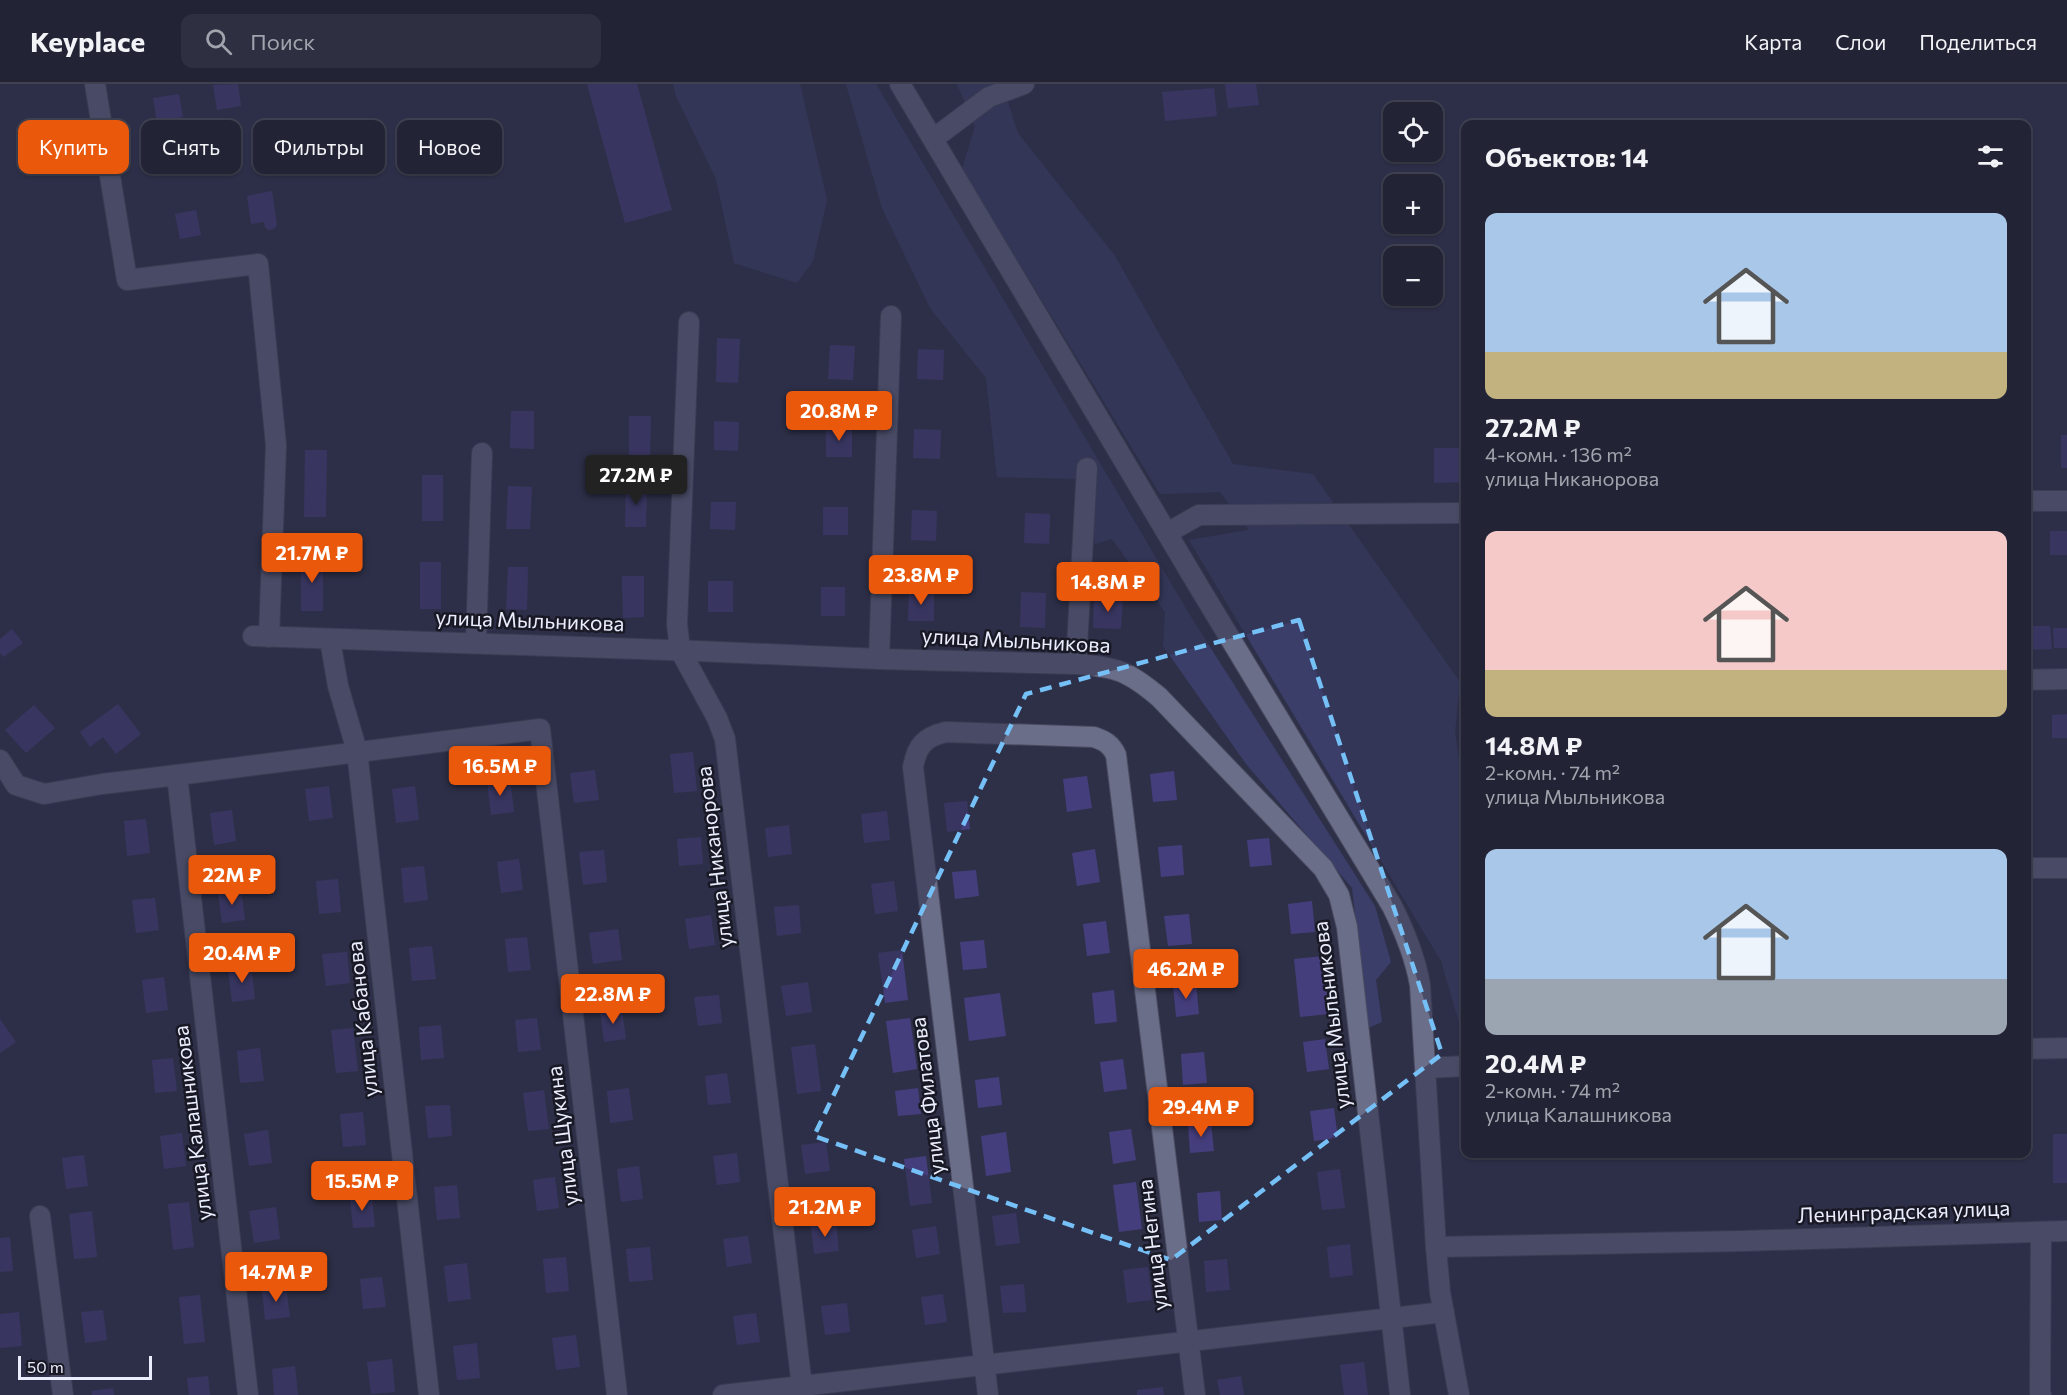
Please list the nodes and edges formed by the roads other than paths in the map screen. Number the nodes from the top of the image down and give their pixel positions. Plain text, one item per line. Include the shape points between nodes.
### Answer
1 (95, 84) edge
2 (900, 84) edge
3 (1024, 84) edge
4 (933, 139) junction
5 (891, 316) dead end
6 (689, 322) dead end
7 (482, 453) dead end
8 (1087, 468) dead end
9 (2031, 501) edge
10 (2067, 501) edge
11 (1461, 513) edge
12 (1167, 533) junction
13 (330, 640) junction
14 (476, 643) junction
15 (680, 650) junction
16 (879, 659) junction
17 (1076, 664) junction
18 (2067, 679) edge
19 (2031, 680) edge
20 (357, 751) junction
21 (0, 760) edge
22 (177, 775) junction
23 (915, 792) joint
24 (2031, 868) edge
25 (2067, 868) edge
26 (2067, 1048) edge
27 (2031, 1049) edge
28 (1461, 1066) edge
29 (1426, 1068) junction
30 (40, 1216) dead end
31 (2067, 1231) edge
32 (2042, 1232) junction
33 (1436, 1246) junction
34 (1444, 1312) junction
35 (1390, 1318) junction
36 (1189, 1343) junction
37 (984, 1364) junction
38 (802, 1390) edge
39 (63, 1395) edge
40 (248, 1395) edge
41 (429, 1395) edge
42 (617, 1395) edge
43 (723, 1395) edge
44 (988, 1395) edge
45 (1195, 1395) edge
46 (1400, 1395) edge
47 (1459, 1395) edge
48 (2042, 1395) edge

1 - 13 street, улица Мыльникова via 127,280 258,264 276,445 261,636
2 - 4 street
3 - 4 street via 989,97
4 - 12 street
5 - 16 street
6 - 15 street, улица Никанорова via 676,624
7 - 14 street
8 - 17 street
9 - 10 street
11 - 12 street via 1199,516
12 - 29 street via 1396,915 1415,958
13 - 14 street, улица Мыльникова
13 - 20 street, улица Кабанова via 338,686
14 - 15 street, улица Мыльникова
15 - 16 street, улица Мыльникова
15 - 38 street, улица Никанорова via 725,739
16 - 17 street, улица Мыльникова
17 - 35 street, улица Мыльникова via 1124,672 1159,697 1323,868 1339,895 1347,927
18 - 19 street
20 - 22 street
20 - 41 street, улица Кабанова
20 - 42 street, улица Щукина via 540,729
21 - 22 street via 16,785 44,794
22 - 40 street, улица Калашникова
23 - 36 street, улица Негина via 916,753 922,743 946,732 1094,737 1113,747 1119,768
23 - 37 street, улица Филатова
24 - 25 street
26 - 27 street
28 - 29 street
29 - 33 street
30 - 39 street
31 - 32 street, Ленинградская улица
32 - 33 street, Ленинградская улица
32 - 48 street
33 - 34 street
34 - 35 street
34 - 47 street
35 - 36 street
35 - 46 street, улица Мыльникова
36 - 37 street
36 - 45 street, улица Негина
37 - 38 street
37 - 44 street, улица Филатова
38 - 43 street

